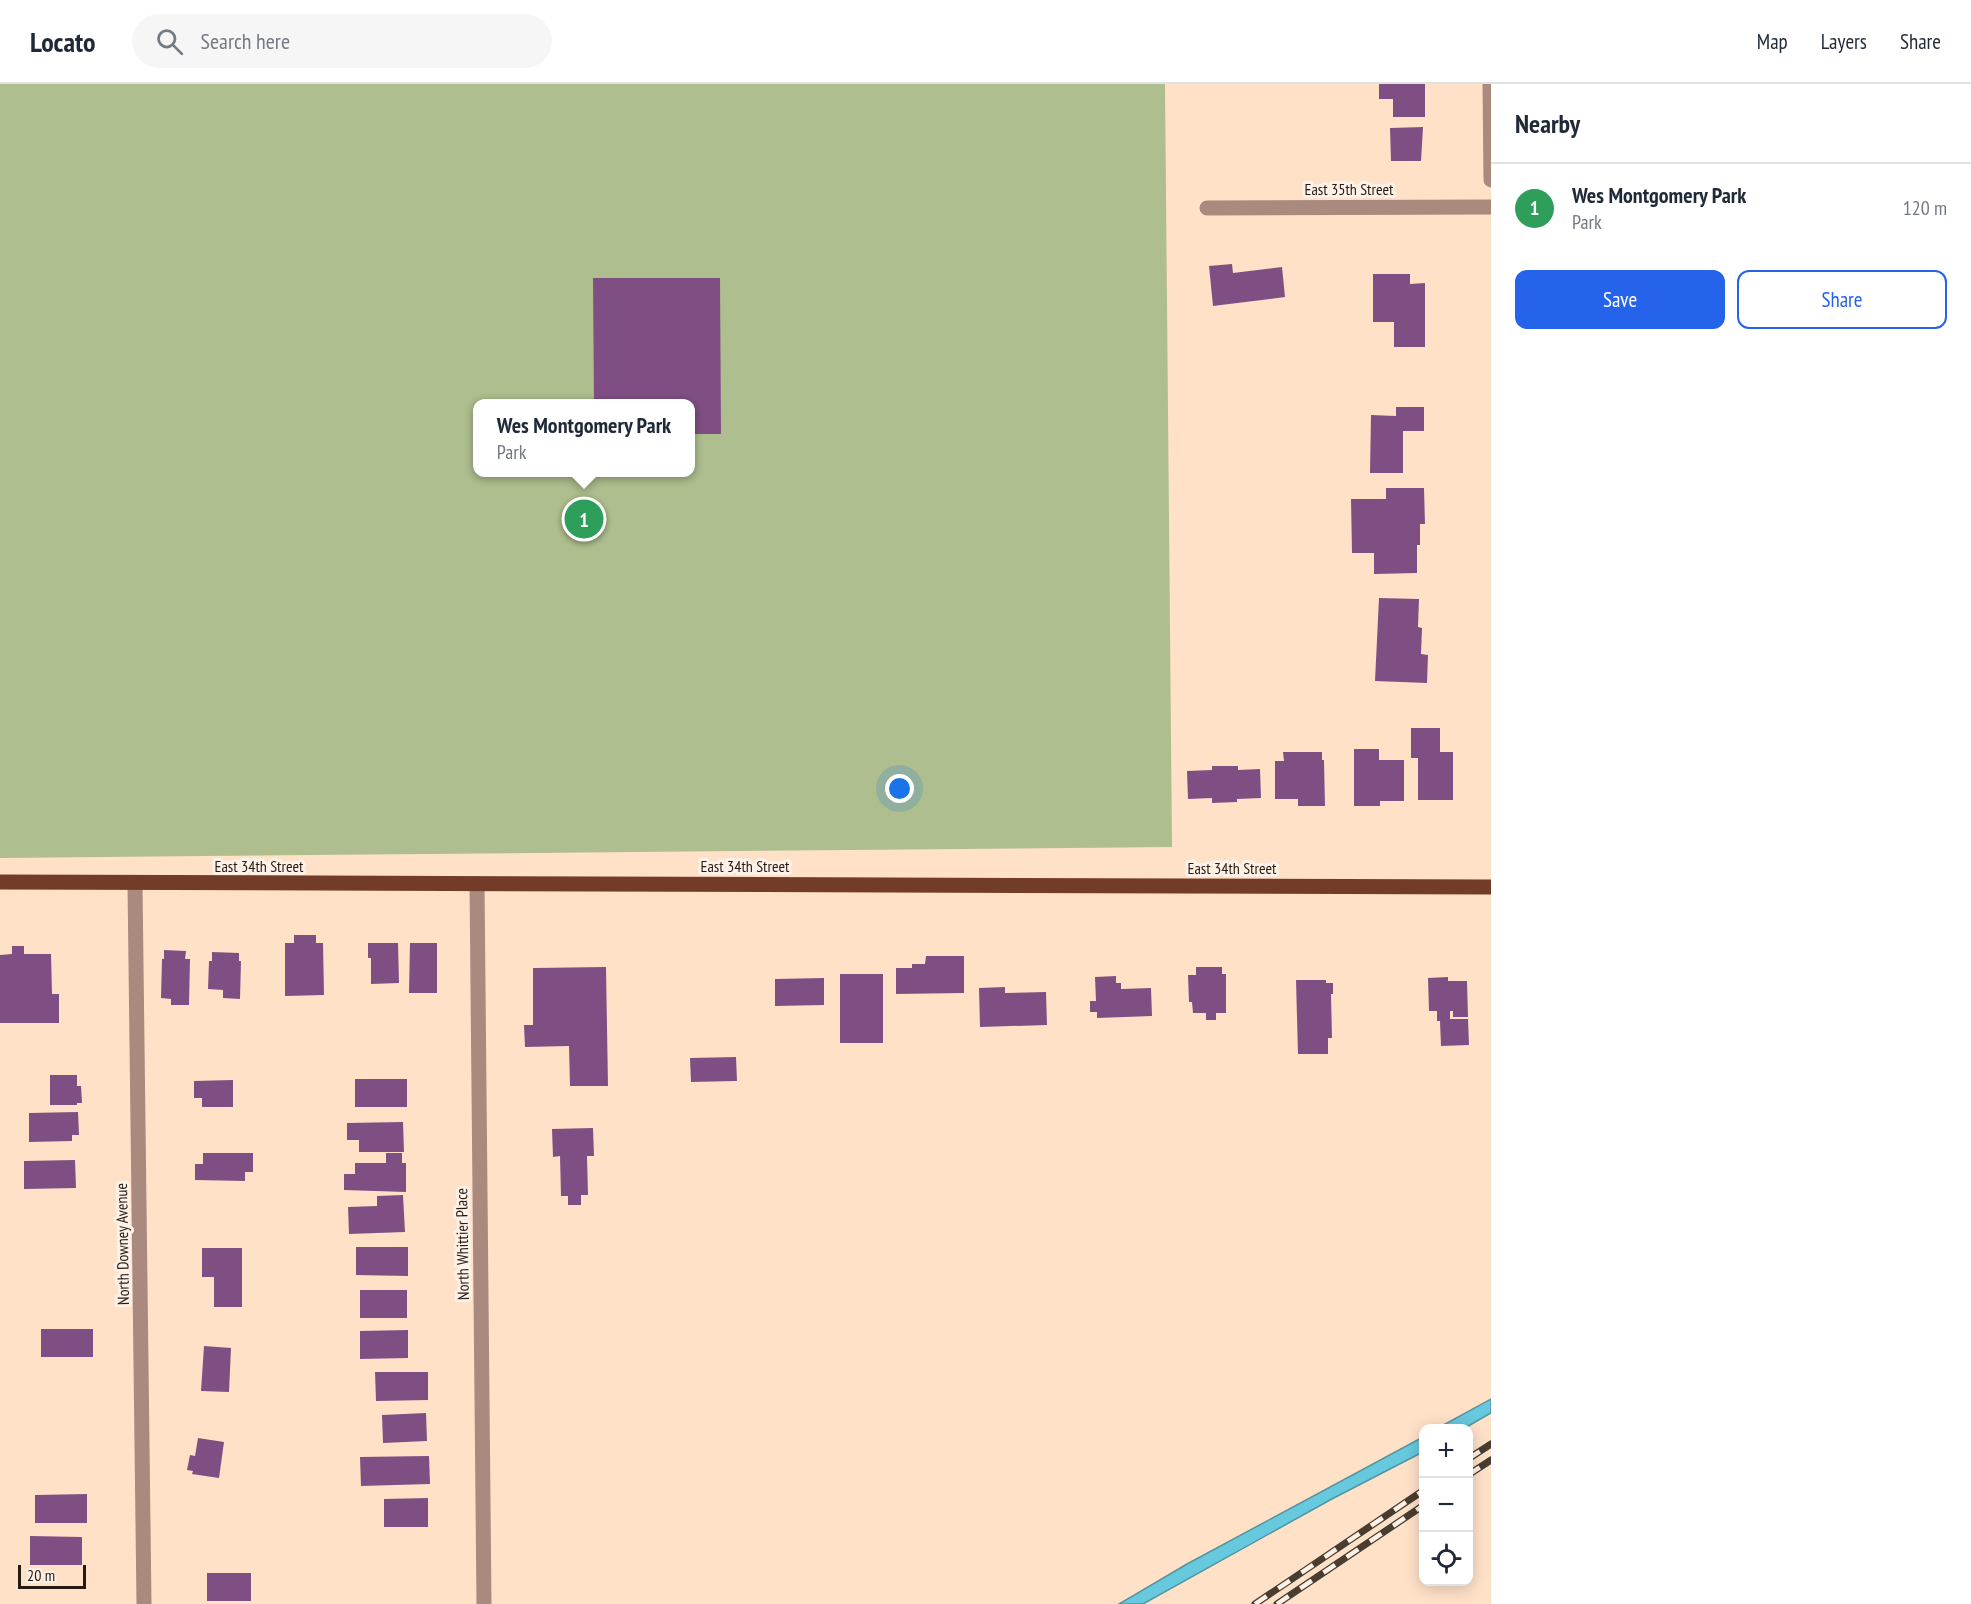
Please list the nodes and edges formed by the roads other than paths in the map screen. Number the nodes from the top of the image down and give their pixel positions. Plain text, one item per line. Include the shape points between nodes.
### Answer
1 (1490, 84) edge
2 (1491, 180) edge
3 (1491, 207) edge
4 (1207, 208) dead end
5 (0, 882) edge
6 (135, 884) junction
7 (477, 884) junction
8 (1491, 887) edge
9 (144, 1604) edge
10 (484, 1604) edge

1 - 2 street
3 - 4 street, East 35th Street
5 - 6 main road, East 34th Street
6 - 7 main road, East 34th Street
6 - 9 street, North Downey Avenue
7 - 8 main road, East 34th Street
7 - 10 street, North Whittier Place

